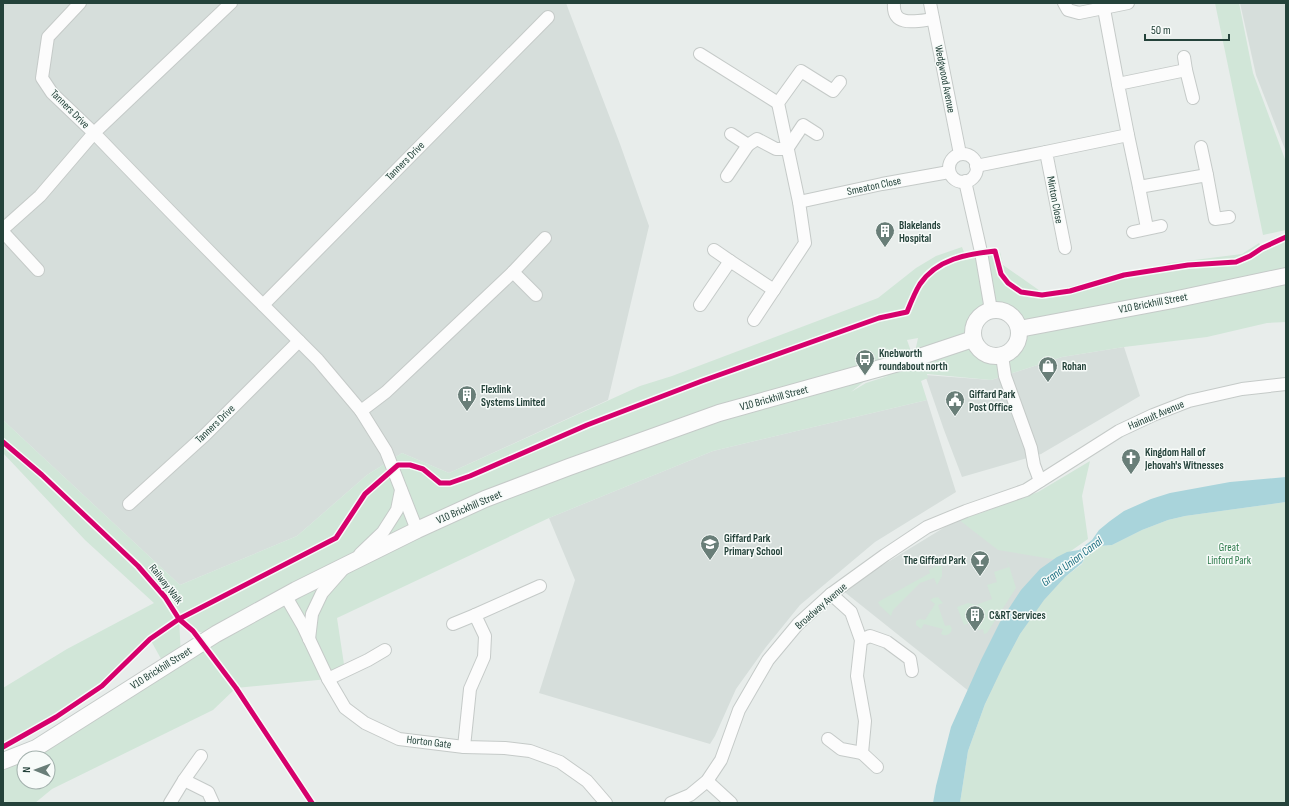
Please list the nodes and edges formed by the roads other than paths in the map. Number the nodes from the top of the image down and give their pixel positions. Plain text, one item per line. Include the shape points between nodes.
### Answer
1 (80, 3) edge
2 (231, 3) edge
3 (894, 3) edge
4 (930, 3) edge
5 (1064, 3) edge
6 (1128, 3) edge
7 (1104, 9) junction
8 (548, 17) dead end
9 (933, 19) junction
10 (700, 54) dead end
11 (1184, 57) dead end
12 (1186, 70) junction
13 (840, 82) dead end
14 (1118, 84) junction
15 (1193, 98) dead end
16 (778, 103) junction
17 (94, 133) junction
18 (731, 134) dead end
19 (818, 134) dead end
20 (1128, 135) junction
21 (748, 145) junction
22 (1201, 147) dead end
23 (788, 149) junction
24 (1046, 152) junction
25 (960, 154) junction
26 (976, 166) junction
27 (949, 172) junction
28 (1207, 175) junction
29 (726, 176) dead end
30 (964, 182) junction
31 (1140, 187) junction
32 (799, 202) junction
33 (1229, 217) dead end
34 (1162, 226) dead end
35 (3, 228) edge
36 (1147, 228) junction
37 (3, 232) edge
38 (1134, 232) dead end
39 (545, 238) dead end
40 (1065, 248) dead end
41 (714, 250) dead end
42 (730, 261) junction
43 (38, 270) dead end
44 (513, 272) junction
45 (1286, 276) edge
46 (774, 290) junction
47 (536, 295) dead end
48 (263, 305) junction
49 (700, 305) dead end
50 (991, 310) junction
51 (754, 320) dead end
52 (1019, 329) junction
53 (973, 339) junction
54 (298, 342) junction
55 (1002, 356) junction
56 (1286, 384) edge
57 (361, 411) junction
58 (1040, 481) junction
59 (401, 490) junction
60 (129, 504) dead end
61 (417, 530) junction
62 (350, 563) junction
63 (540, 586) dead end
64 (831, 594) junction
65 (285, 596) junction
66 (475, 615) junction
67 (453, 624) dead end
68 (309, 639) junction
69 (861, 640) junction
70 (385, 650) dead end
71 (912, 671) dead end
72 (328, 679) junction
73 (828, 740) dead end
74 (464, 747) junction
75 (862, 753) junction
76 (201, 756) dead end
77 (3, 761) edge
78 (877, 767) dead end
79 (184, 780) junction
80 (707, 781) junction
81 (726, 802) edge
82 (170, 803) edge
83 (213, 803) edge
84 (606, 803) edge
85 (671, 803) edge

1 - 17 street, Tanners Drive via 48,37 42,78 52,93
2 - 17 street, Tanners Drive
3 - 9 street via 895,12 903,21
4 - 9 street, Wedgwood Avenue
5 - 7 street via 1068,10 1079,13
6 - 7 street
7 - 14 street
8 - 48 street, Tanners Drive
9 - 25 street, Wedgwood Avenue
10 - 16 street
11 - 12 street
12 - 14 street
12 - 15 street
13 - 16 street via 833,91 801,71
14 - 20 street
16 - 23 street
17 - 35 street, Tanners Drive via 40,196
17 - 48 street, Tanners Drive
18 - 21 street
19 - 23 street via 803,125
20 - 24 street
20 - 31 street
21 - 23 street via 757,139 776,149
21 - 29 street
22 - 28 street
23 - 32 street
24 - 26 street
24 - 40 street, Minton Close
25 - 26 street via 972,158
25 - 27 street via 950,162
26 - 30 street via 974,176
27 - 30 street via 957,180
27 - 32 street, Smeaton Close
28 - 31 street
28 - 33 street via 1216,219
30 - 50 street via 982,252
31 - 36 street
32 - 46 street via 805,243
34 - 36 street
36 - 38 street
37 - 43 street
39 - 44 street
41 - 42 street
42 - 46 street
42 - 49 street
44 - 47 street
44 - 57 street via 386,392
45 - 52 street, V10 Brickhill Street
46 - 51 street
48 - 54 street, Tanners Drive
50 - 52 street via 998,309 1013,316
50 - 53 street via 976,320
52 - 55 street via 1015,346
53 - 55 street via 984,353
53 - 61 street, V10 Brickhill Street via 913,359 719,413 568,466 485,499
54 - 57 street, Tanners Drive via 318,360
54 - 60 street, Tanners Drive via 205,435
55 - 58 street via 1005,376
56 - 58 street, Hainault Avenue via 1242,389 1190,401 1153,415 1119,431
57 - 59 street, Tanners Drive via 386,450
58 - 64 street, Broadway Avenue via 1026,490 927,527
59 - 61 street, Tanners Drive
59 - 62 street via 397,510 383,532
61 - 62 street, V10 Brickhill Street
62 - 65 street, V10 Brickhill Street
62 - 68 street via 322,594 312,614
63 - 66 street
64 - 69 street via 850,612
64 - 80 street, Broadway Avenue via 798,624 768,660 739,710 721,760
65 - 68 street, Horton Gate
65 - 77 street, V10 Brickhill Street via 216,634 36,748
66 - 67 street
66 - 74 street via 484,636 484,656 470,689
68 - 72 street, Horton Gate
69 - 71 street via 870,636 887,642 910,659
69 - 75 street via 857,676 866,721
70 - 72 street
72 - 74 street, Horton Gate via 346,708 365,723 399,739
73 - 75 street via 841,749
74 - 84 street, Horton Gate via 530,751 560,762 587,781
75 - 78 street
76 - 79 street
79 - 82 street
79 - 83 street via 208,792
80 - 81 street
80 - 85 street, Broadway Avenue via 690,795

